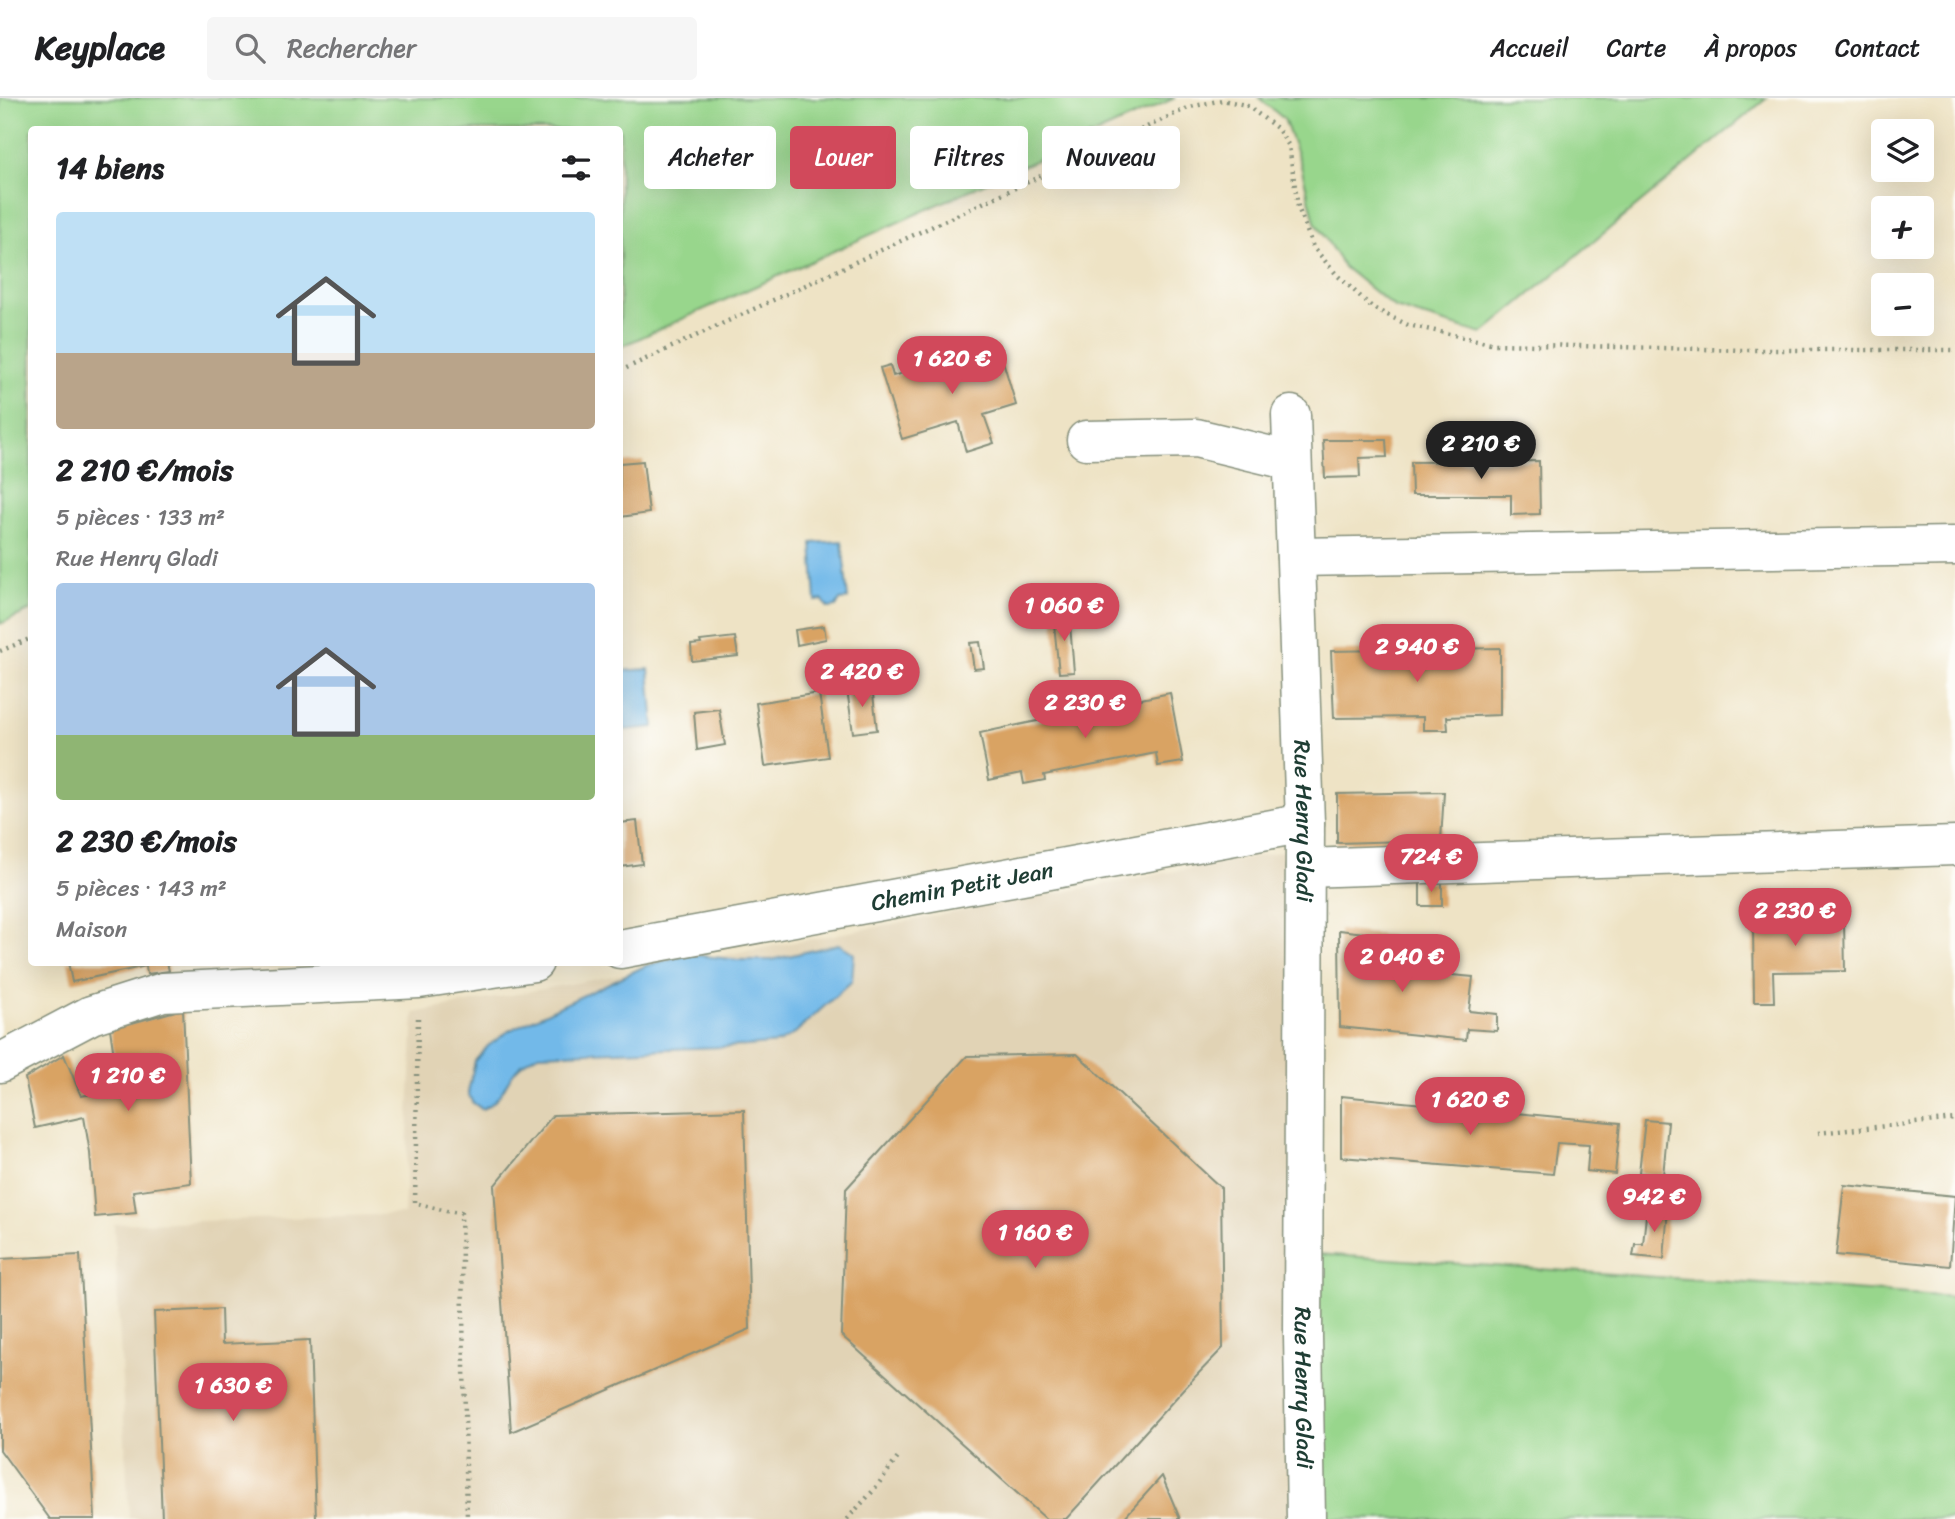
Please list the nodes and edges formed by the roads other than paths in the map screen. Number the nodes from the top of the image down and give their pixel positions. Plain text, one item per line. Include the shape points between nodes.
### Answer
1 (1291, 415) dead end
2 (1086, 440) dead end
3 (1293, 460) junction
4 (1955, 546) edge
5 (1296, 557) junction
6 (1305, 822) junction
7 (1955, 846) edge
8 (1305, 868) junction
9 (623, 949) edge
10 (507, 966) edge
11 (0, 1063) edge
12 (1306, 1519) edge

1 - 3 street, Rue Henry Gladi
2 - 3 street via 1196,438
3 - 5 street, Rue Henry Gladi
4 - 5 street
5 - 6 street, Rue Henry Gladi
6 - 8 street, Rue Henry Gladi
6 - 9 street, Chemin Petit Jean
7 - 8 street
8 - 12 street, Rue Henry Gladi
10 - 11 street via 419,979 163,992 91,1015

